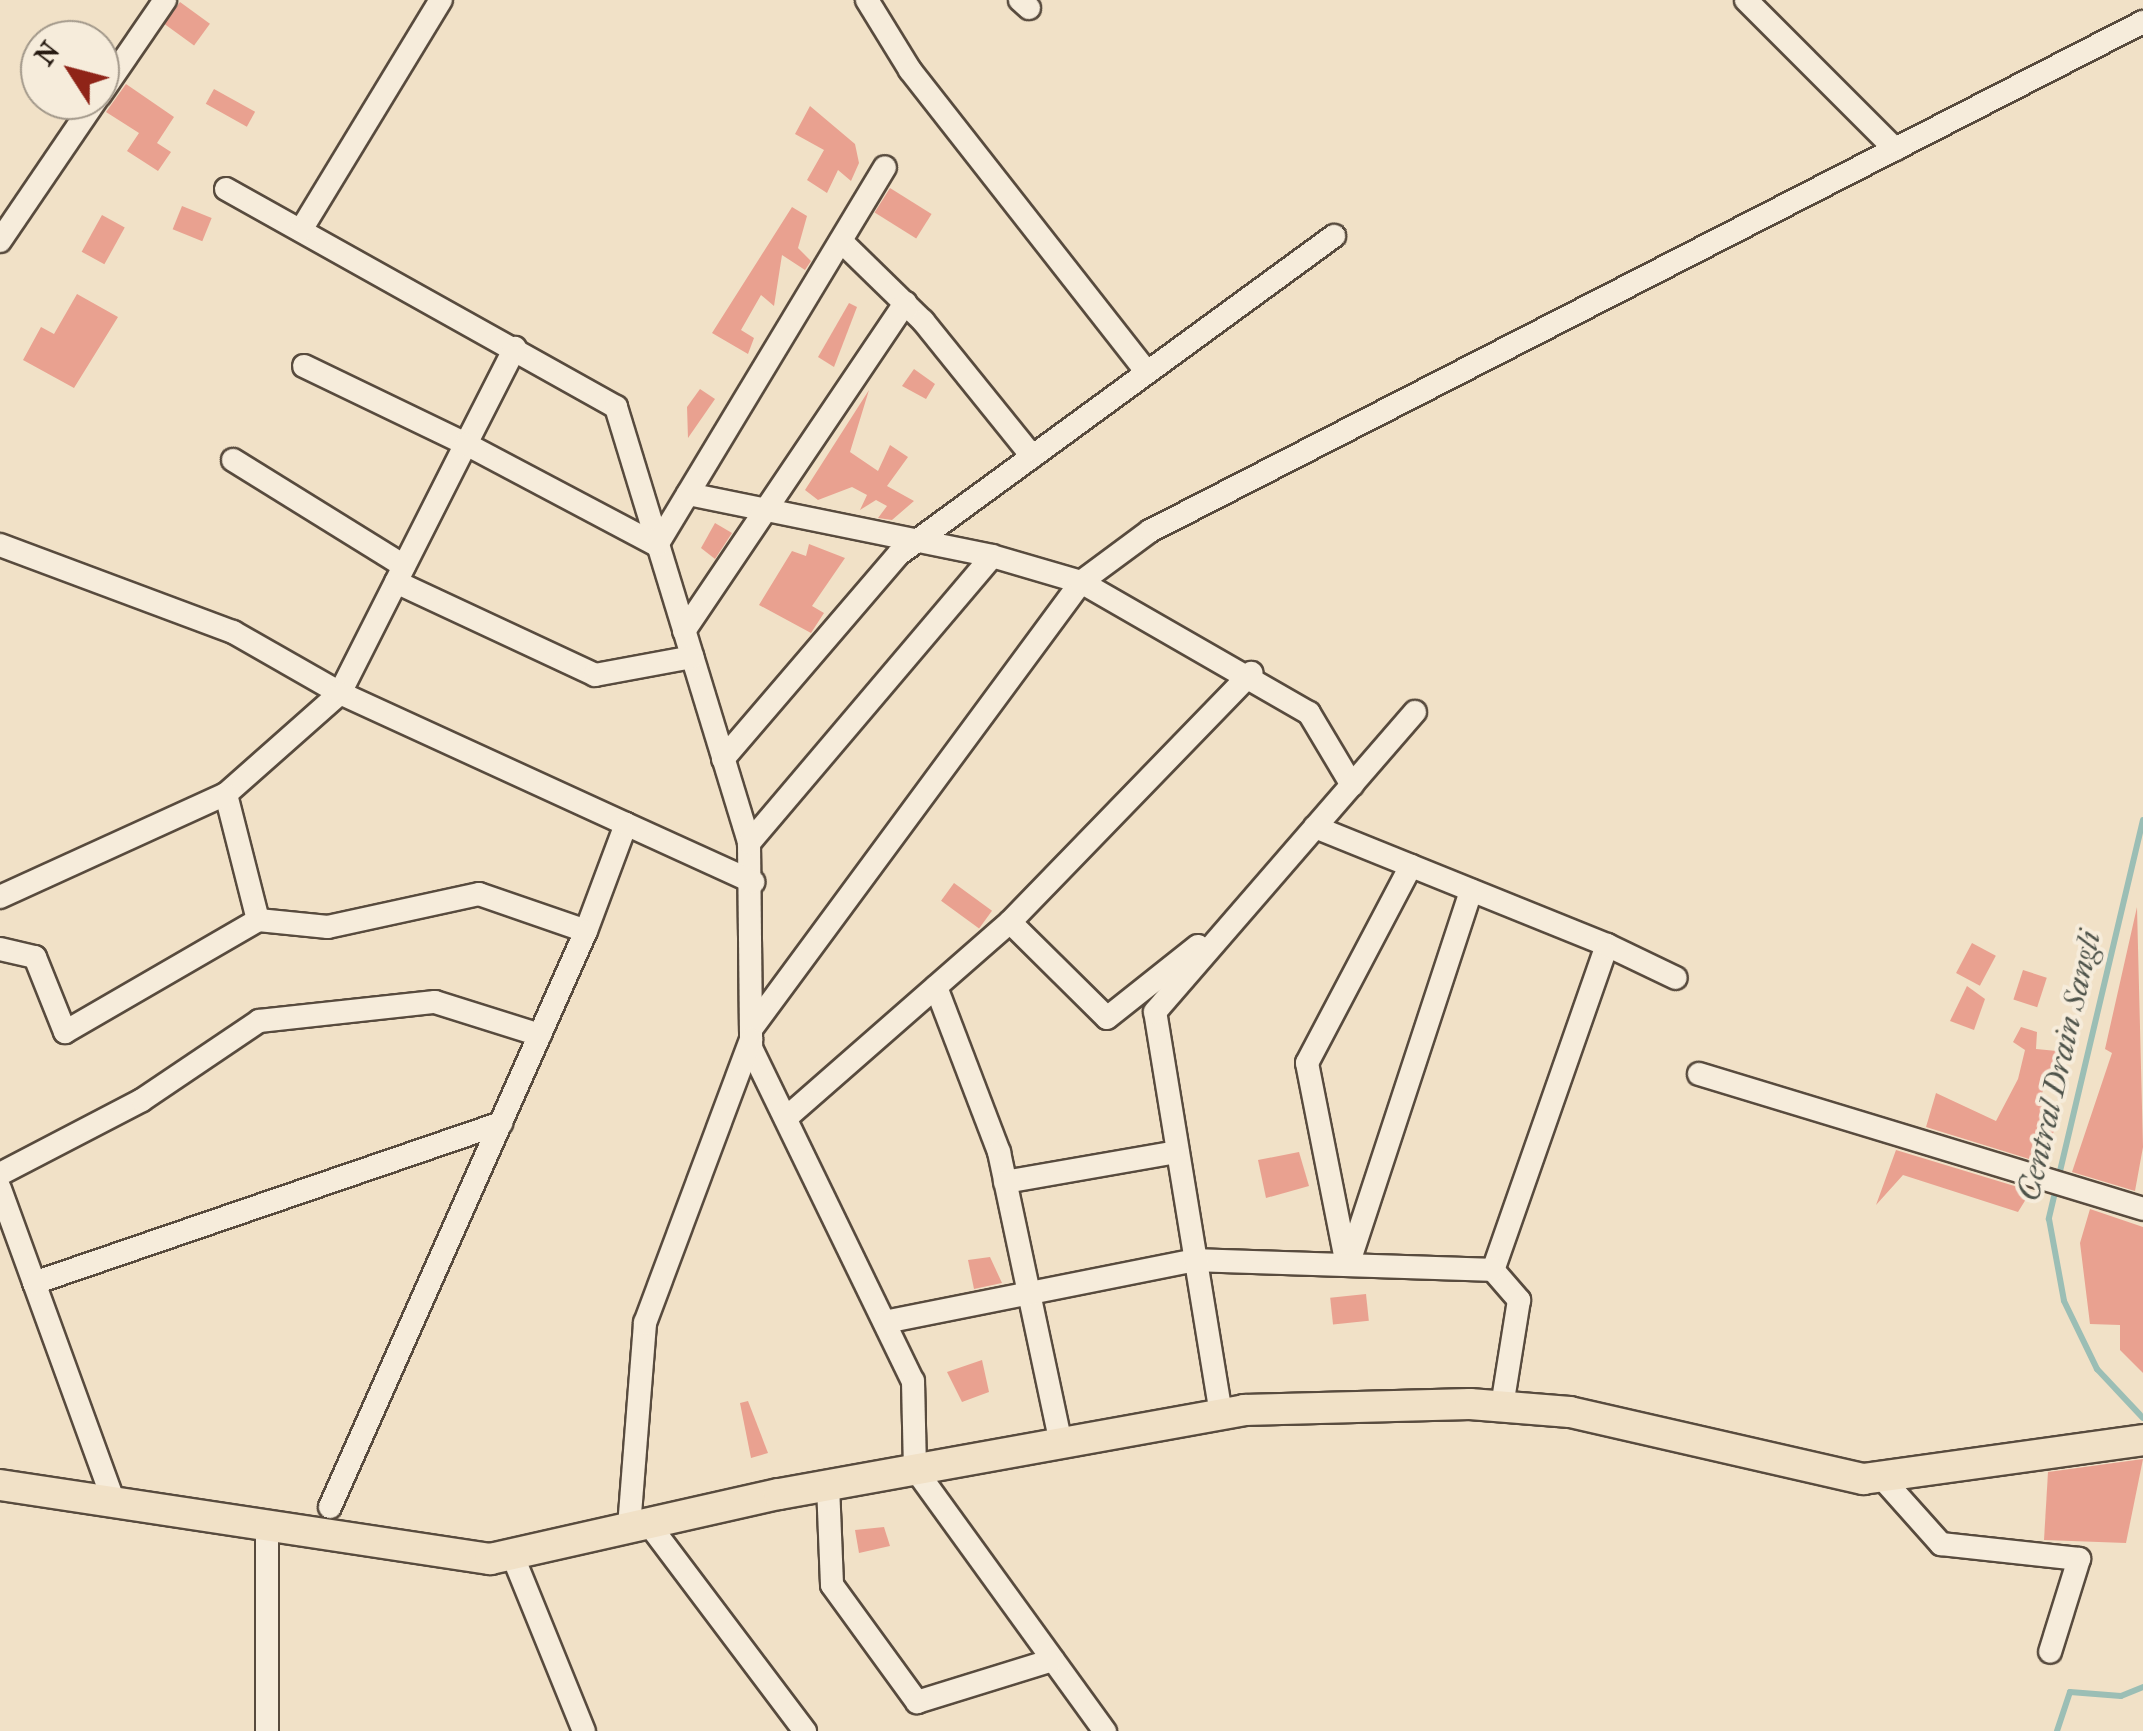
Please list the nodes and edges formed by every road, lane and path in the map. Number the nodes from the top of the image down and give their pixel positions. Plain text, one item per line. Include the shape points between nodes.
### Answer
1 (165, 0) edge
2 (441, 0) edge
3 (867, 0) edge
4 (1746, 0) edge
5 (2143, 22) edge
6 (120, 66) edge
7 (83, 120) edge
8 (1896, 148) junction
9 (886, 167) dead end
10 (226, 190) dead end
11 (301, 230) junction
12 (1334, 236) dead end
13 (841, 240) junction
14 (0, 241) edge
15 (905, 303) junction
16 (515, 348) junction
17 (304, 366) dead end
18 (1147, 372) junction
19 (466, 444) junction
20 (1032, 456) junction
21 (234, 460) dead end
22 (688, 494) junction
23 (770, 510) junction
24 (917, 541) junction
25 (0, 545) edge
26 (657, 545) junction
27 (992, 556) junction
28 (400, 574) junction
29 (1081, 582) junction
30 (684, 631) junction
31 (692, 657) junction
32 (1251, 674) junction
33 (340, 693) junction
34 (1415, 712) dead end
35 (723, 759) junction
36 (1352, 784) junction
37 (226, 794) junction
38 (626, 824) junction
39 (1315, 826) junction
40 (749, 843) junction
41 (1411, 866) junction
42 (753, 882) junction
43 (1472, 890) junction
44 (0, 897) edge
45 (1241, 912) junction
46 (258, 920) junction
47 (1010, 922) junction
48 (586, 932) junction
49 (1606, 944) junction
50 (0, 949) edge
51 (1676, 978) dead end
52 (936, 987) junction
53 (751, 1033) junction
54 (540, 1036) junction
55 (1698, 1074) dead end
56 (786, 1118) junction
57 (501, 1123) junction
58 (1177, 1152) junction
59 (0, 1174) edge
60 (1005, 1182) junction
61 (0, 1190) edge
62 (2143, 1209) edge
63 (1196, 1260) junction
64 (1348, 1265) junction
65 (1493, 1270) junction
66 (34, 1283) junction
67 (1028, 1289) junction
68 (885, 1322) junction
69 (1502, 1406) junction
70 (1221, 1414) junction
71 (2143, 1440) edge
72 (1061, 1443) junction
73 (916, 1469) junction
74 (1882, 1478) junction
75 (828, 1484) junction
76 (0, 1485) edge
77 (114, 1502) junction
78 (330, 1507) dead end
79 (267, 1525) junction
80 (638, 1525) junction
81 (512, 1554) junction
82 (2050, 1652) dead end
83 (1054, 1660) junction
84 (267, 1731) edge
85 (584, 1731) edge
86 (805, 1731) edge
87 (1104, 1731) edge

1 - 6 street
2 - 11 street
3 - 18 street via 910,70
4 - 8 street
5 - 8 street
7 - 14 street
8 - 29 street via 1150,531
9 - 13 street
10 - 11 street
11 - 16 street
12 - 18 street
13 - 15 street
13 - 22 street
15 - 20 street
15 - 23 street
16 - 19 street
16 - 26 street via 616,407
17 - 19 street
18 - 20 street
19 - 26 street
19 - 28 street
20 - 24 street
21 - 28 street
22 - 23 street
22 - 26 street
23 - 24 street
23 - 30 street
24 - 27 street
24 - 35 street
25 - 33 street via 233,632
26 - 30 street
27 - 29 street
27 - 40 street
28 - 31 street via 595,675
28 - 33 street
29 - 32 street
29 - 53 street
30 - 31 street
31 - 35 street
32 - 36 street via 1310,714
32 - 47 street
33 - 37 street
33 - 38 street
34 - 36 street
35 - 40 street
36 - 39 street
37 - 44 street
37 - 46 street
38 - 42 street
38 - 48 street
39 - 41 street
39 - 45 street
40 - 42 street
41 - 43 street
41 - 64 street via 1307,1063
42 - 53 street
43 - 49 street
43 - 64 street
45 - 47 street via 1106,1018
45 - 58 street via 1155,1012
46 - 48 street via 328,928 479,894
46 - 50 street via 66,1032 35,956
47 - 52 street
48 - 54 street
49 - 51 street
49 - 65 street
52 - 56 street
52 - 60 street
53 - 56 street
53 - 80 street via 645,1323
54 - 57 street
54 - 59 street via 436,1002 259,1021 142,1100
55 - 62 street
56 - 68 street
57 - 66 street
57 - 78 street
58 - 60 street
58 - 63 street
60 - 67 street
61 - 66 street
63 - 64 street
63 - 67 street
63 - 70 street
64 - 65 street
65 - 69 street via 1520,1300
66 - 77 street
67 - 68 street
67 - 72 street
68 - 73 street via 913,1381
69 - 70 main road
69 - 74 main road
70 - 72 main road
71 - 74 main road
72 - 73 main road
73 - 75 main road
73 - 83 street
74 - 82 street via 1941,1544 2079,1559
75 - 80 main road
75 - 83 street via 832,1585 917,1702
76 - 77 main road
77 - 79 main road
79 - 81 main road via 490,1559
79 - 84 street
80 - 81 main road
80 - 86 street
81 - 85 street
83 - 87 street

